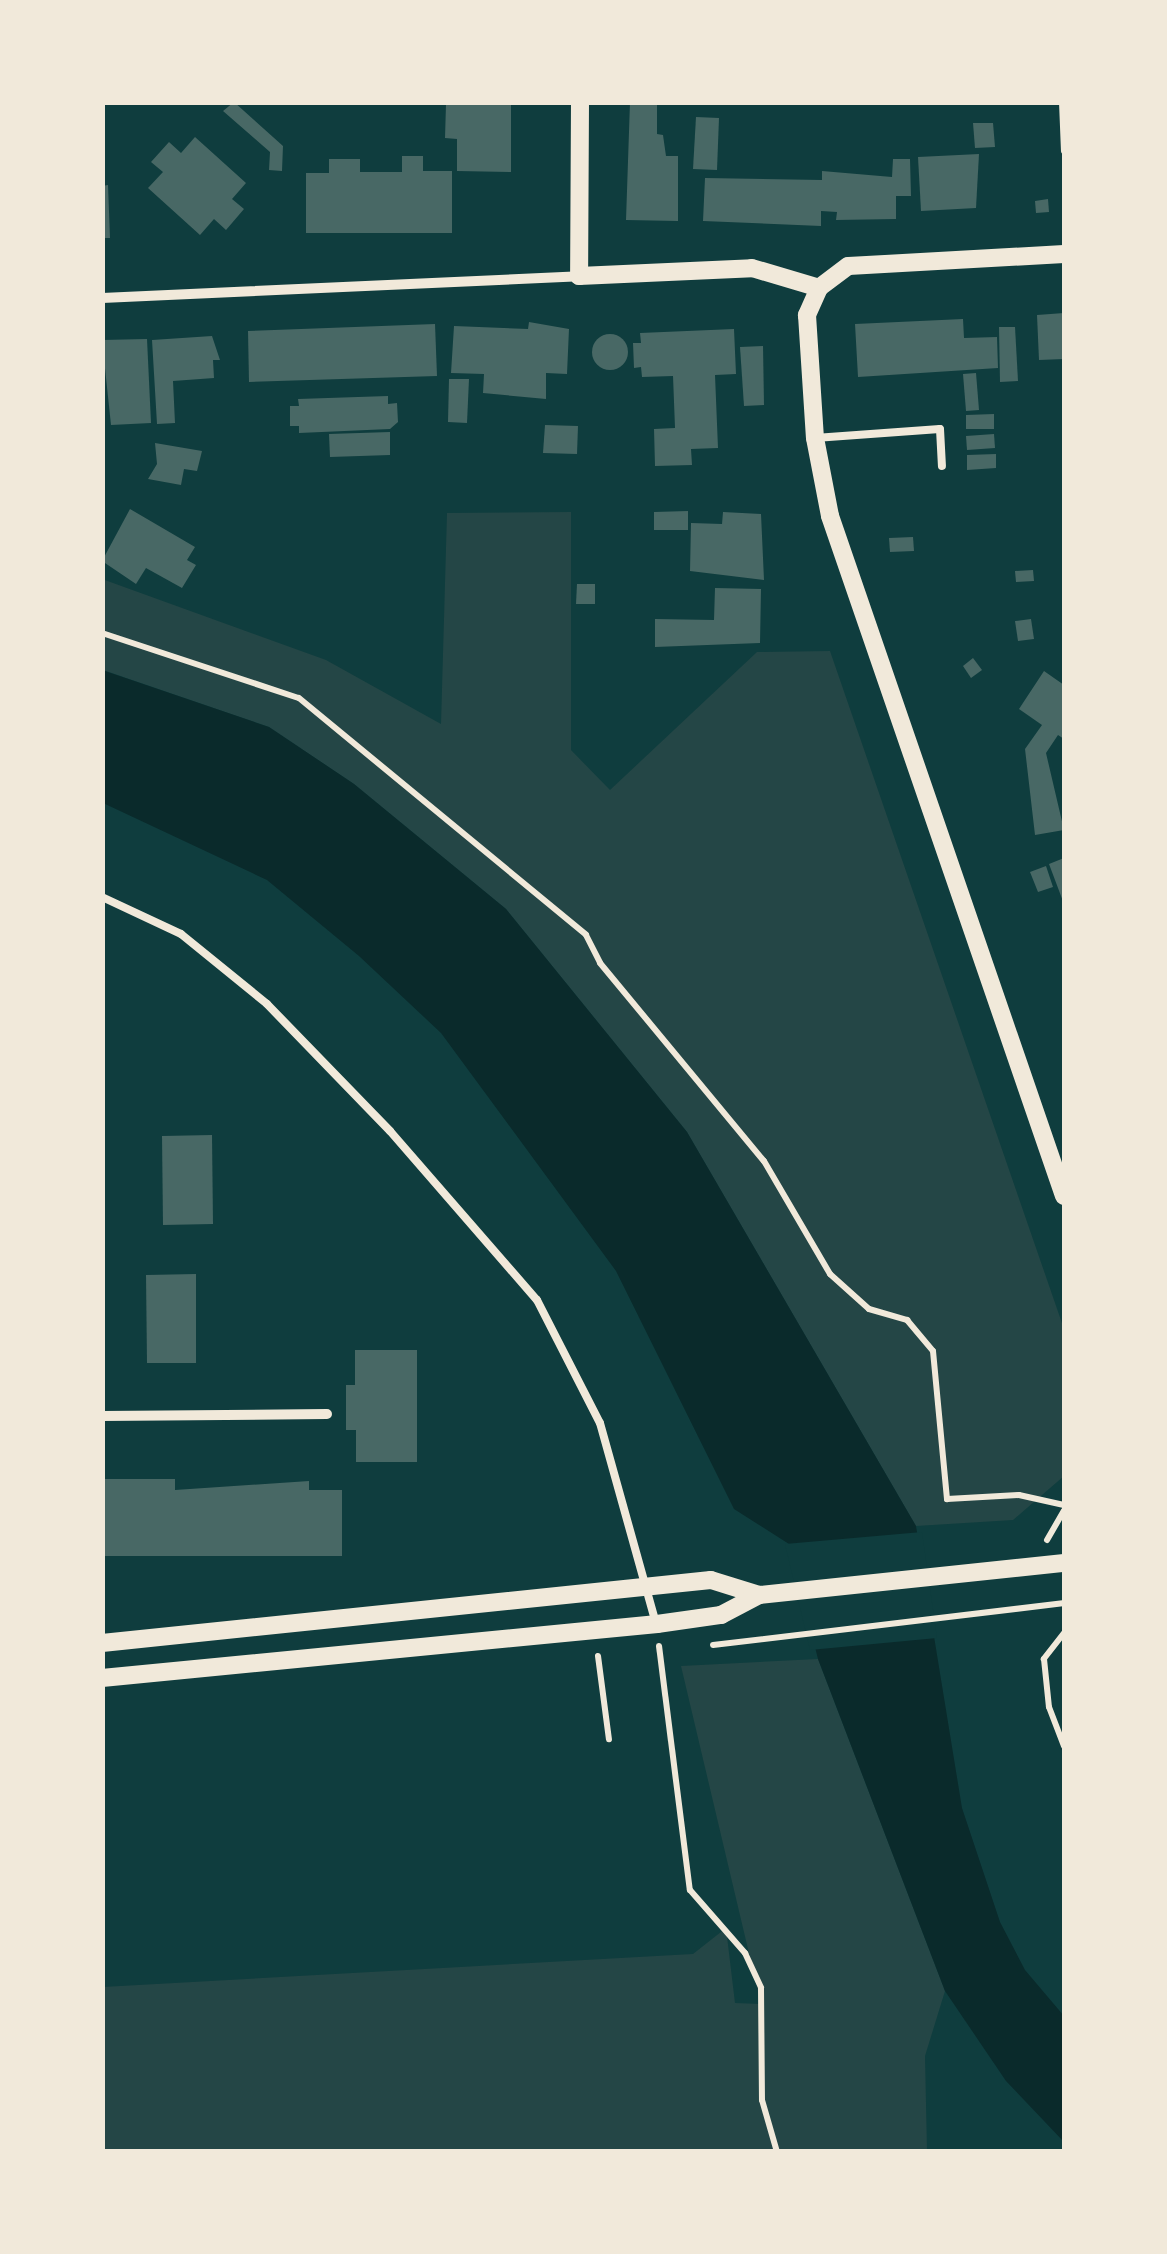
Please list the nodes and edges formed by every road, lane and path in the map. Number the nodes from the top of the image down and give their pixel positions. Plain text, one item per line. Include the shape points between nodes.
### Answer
1 (580, 102) edge
2 (1062, 102) edge
3 (1064, 151) edge
4 (1064, 254) edge
5 (579, 276) junction
6 (819, 288) junction
7 (102, 298) edge
8 (815, 438) junction
9 (942, 466) dead end
10 (102, 633) edge
11 (102, 897) edge
12 (1064, 1196) edge
13 (327, 1414) dead end
14 (102, 1416) edge
15 (1064, 1505) edge
16 (1064, 1563) edge
17 (650, 1587) junction
18 (759, 1594) junction
19 (1064, 1602) edge
20 (657, 1624) junction
21 (594, 1629) junction
22 (802, 1630) dead end
23 (1064, 1633) edge
24 (102, 1643) edge
25 (102, 1678) edge
26 (609, 1739) dead end
27 (1064, 1746) edge
28 (777, 2152) edge

1 - 5 street
2 - 3 path
4 - 6 street via 848,266
5 - 6 street via 752,268
5 - 7 street
6 - 8 street via 807,315
8 - 9 lane via 940,429
8 - 12 street via 856,604
10 - 15 path via 298,698 586,934 600,963 764,1162 830,1274 868,1309 908,1320 933,1351 947,1500 1019,1495
11 - 17 lane via 181,934 268,1004 538,1300 600,1423
13 - 14 street
16 - 18 street
17 - 18 street via 710,1580
17 - 20 lane
17 - 24 street
18 - 20 street via 721,1615
19 - 22 path
20 - 21 street
20 - 28 path via 690,1890 745,1953 762,1988 762,2100
21 - 25 street
21 - 26 path
23 - 27 path via 1044,1660 1049,1707

